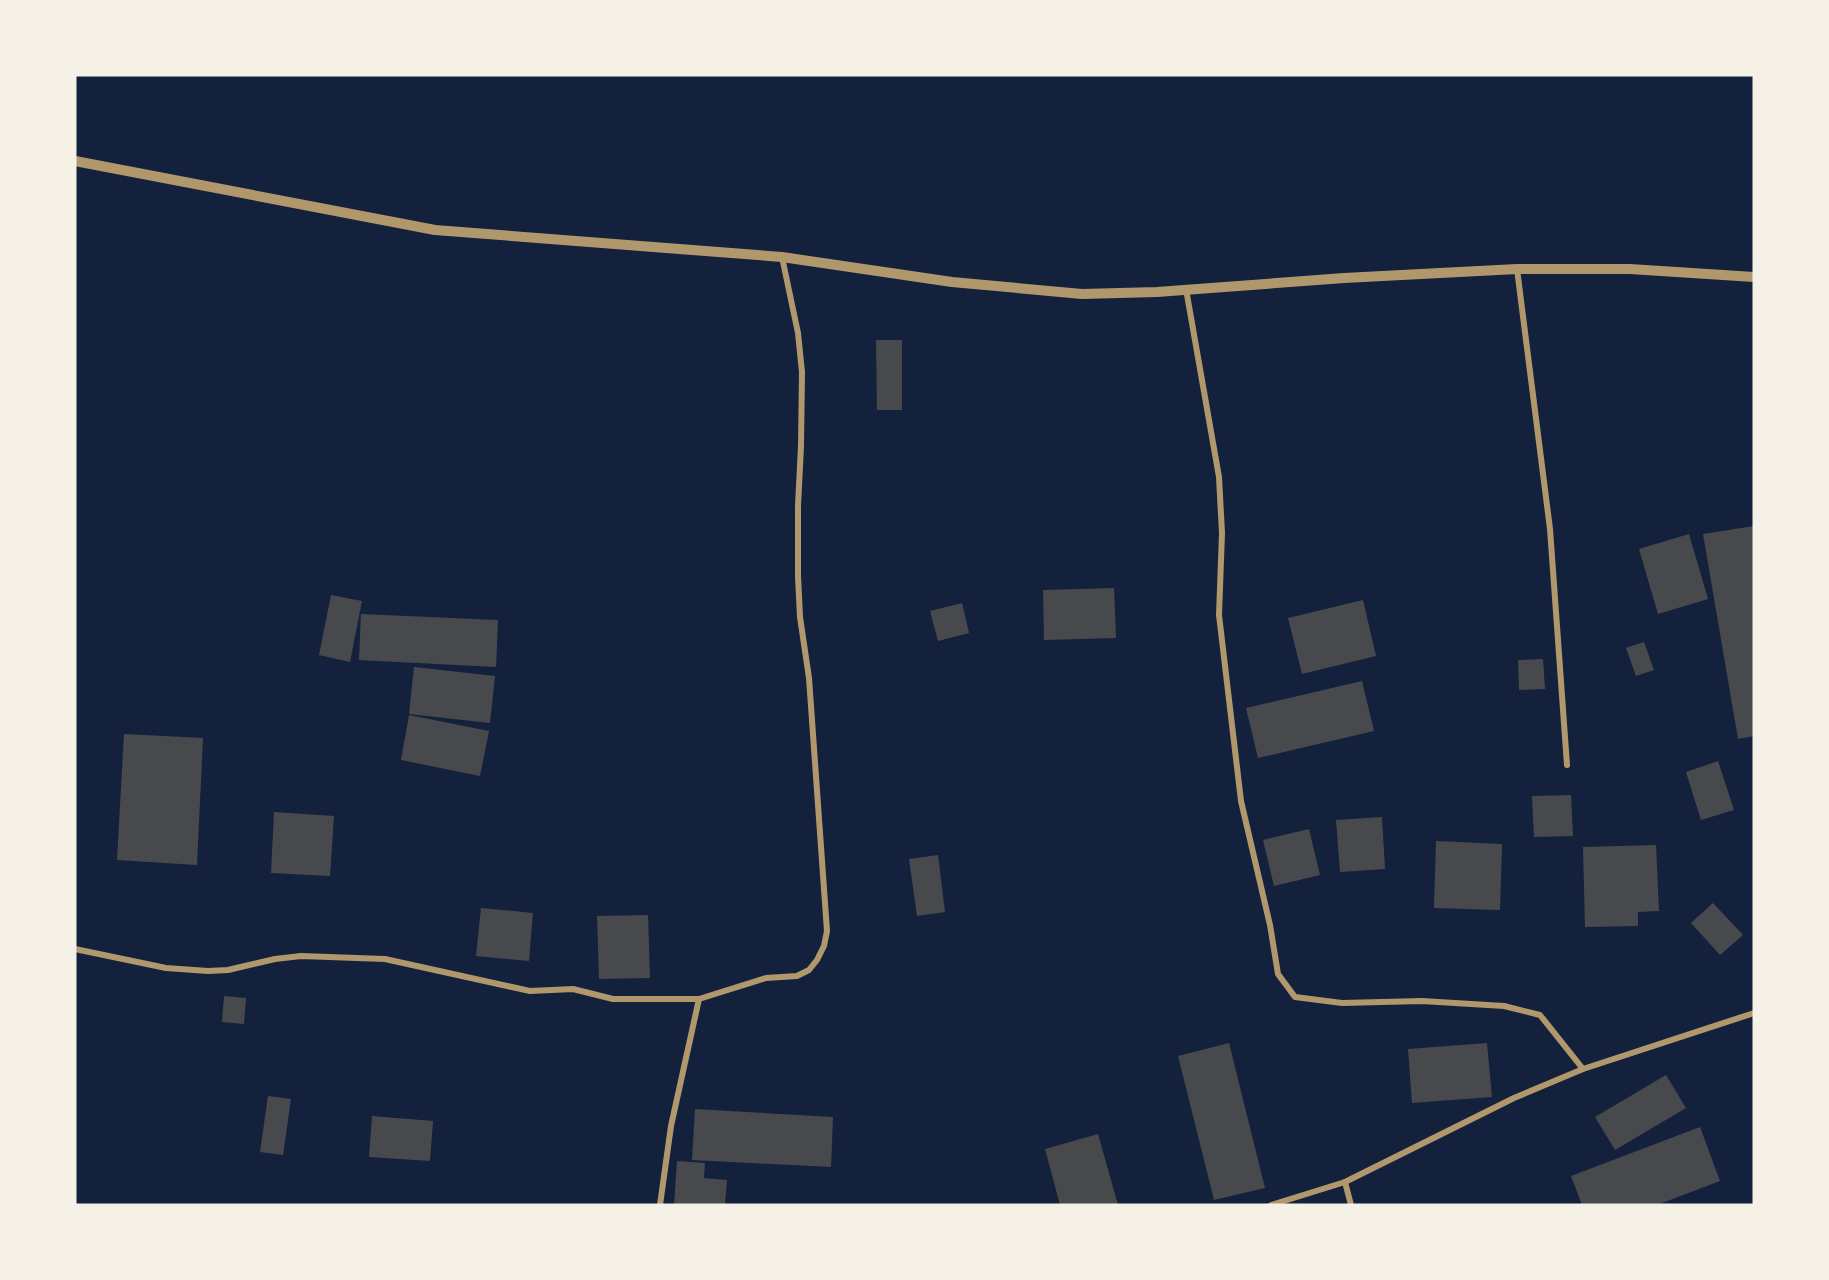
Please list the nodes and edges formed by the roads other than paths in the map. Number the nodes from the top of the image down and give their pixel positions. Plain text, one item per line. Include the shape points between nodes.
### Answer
1 (75, 160) edge
2 (782, 257) junction
3 (1517, 269) junction
4 (1754, 277) edge
5 (1186, 289) junction
6 (1567, 765) dead end
7 (75, 949) edge
8 (699, 999) junction
9 (1754, 1013) edge
10 (1583, 1069) junction
11 (1345, 1182) junction
12 (660, 1205) edge
13 (1271, 1205) edge
14 (1351, 1205) edge

1 - 2 street via 435,230
2 - 5 street via 951,282 1082,294
2 - 8 street via 802,372 798,576 827,931 824,946 809,970 796,976 766,978
3 - 4 street via 1630,269
3 - 5 street
3 - 6 street via 1550,529
5 - 10 street via 1219,477 1219,615 1241,801 1278,974 1295,997 1342,1003 1422,1001 1492,1005 1540,1015
7 - 8 street via 166,968 208,971 301,956 386,959 530,991 573,988 613,999
8 - 12 street via 671,1126
9 - 10 street
10 - 11 street via 1514,1098
11 - 13 street
11 - 14 street

